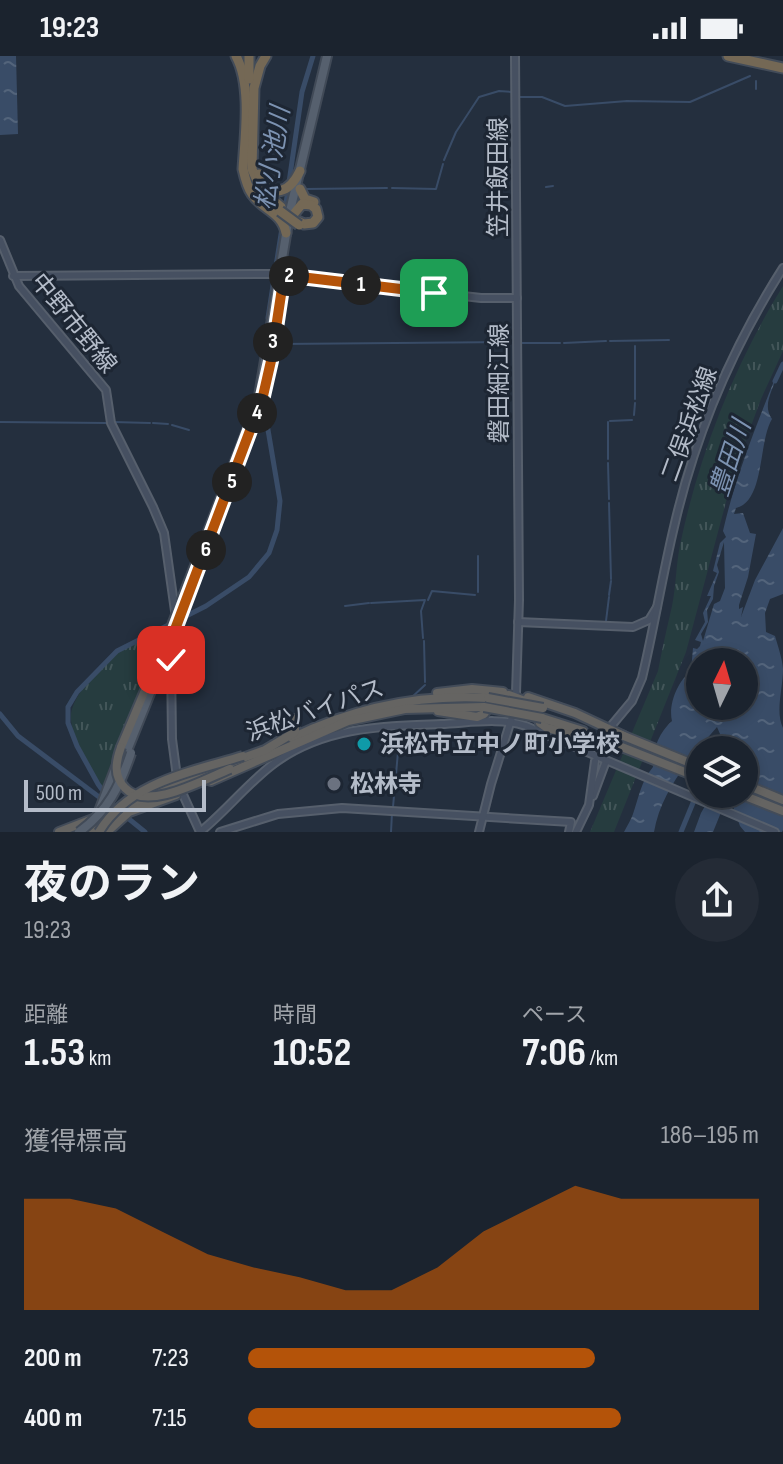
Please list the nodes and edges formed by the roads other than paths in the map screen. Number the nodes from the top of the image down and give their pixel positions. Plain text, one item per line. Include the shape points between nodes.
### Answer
1 (236, 56) edge
2 (251, 56) edge
3 (266, 56) edge
4 (329, 56) edge
5 (515, 56) edge
6 (728, 56) edge
7 (751, 56) edge
8 (783, 65) edge
9 (249, 118) junction
10 (249, 154) junction
11 (300, 171) junction
12 (292, 188) junction
13 (280, 212) junction
14 (293, 215) junction
15 (302, 225) junction
16 (286, 230) junction
17 (0, 240) edge
18 (783, 268) edge
19 (282, 275) junction
20 (13, 276) junction
21 (517, 298) junction
22 (659, 604) junction
23 (175, 621) junction
24 (518, 622) junction
25 (165, 643) junction
26 (161, 657) junction
27 (154, 681) junction
28 (516, 695) junction
29 (405, 700) junction
30 (486, 703) junction
31 (377, 713) junction
32 (543, 713) junction
33 (349, 715) junction
34 (510, 723) junction
35 (612, 725) dead end
36 (624, 736) junction
37 (282, 741) junction
38 (293, 743) junction
39 (618, 745) junction
40 (595, 761) dead end
41 (686, 761) edge
42 (609, 762) junction
43 (686, 772) edge
44 (116, 780) junction
45 (179, 781) junction
46 (758, 790) edge
47 (109, 792) junction
48 (181, 793) junction
49 (148, 796) junction
50 (590, 798) junction
51 (783, 800) edge
52 (758, 801) edge
53 (126, 809) junction
54 (783, 811) edge
55 (105, 813) junction
56 (483, 816) junction
57 (81, 828) edge
58 (59, 832) edge
59 (90, 832) edge
60 (99, 832) edge
61 (107, 832) edge
62 (200, 832) edge
63 (220, 832) edge
64 (479, 832) edge
65 (569, 832) edge
66 (576, 832) edge
67 (775, 832) edge

1 - 9 highway
2 - 9 highway
3 - 9 highway via 256,76
4 - 11 main road
4 - 12 main road
5 - 21 main road, 笠井飯田線
6 - 8 highway
7 - 8 highway
9 - 10 highway
10 - 12 highway via 263,183 274,190
10 - 13 highway via 256,183
11 - 12 highway
11 - 16 main road
12 - 14 main road
12 - 15 highway via 321,214 314,226
13 - 15 highway, bridge
13 - 16 highway
14 - 15 highway via 302,204 314,207 315,221
14 - 19 main road
16 - 19 main road
17 - 20 main road
18 - 22 main road, 二俣浜松線 via 742,337 704,429 674,527
19 - 20 main road, 磐田細江線
19 - 21 main road, 磐田細江線
19 - 23 main road via 262,391
20 - 23 main road, 中野市野線 via 106,390 111,423 164,534
21 - 24 main road, 磐田細江線
22 - 24 main road via 649,620 633,627
22 - 35 main road, 二俣浜松線 via 637,692
23 - 25 main road
23 - 26 main road
24 - 28 main road, 磐田細江線
25 - 26 highway
25 - 47 main road
26 - 27 main road
26 - 38 highway, bridge via 118,757 121,783 135,796 151,798
26 - 45 main road via 170,658
27 - 44 main road
27 - 57 main road, bridge via 118,787 108,805
28 - 29 highway via 472,689
28 - 31 highway via 496,696 477,717 426,710
28 - 34 main road, 磐田細江線
28 - 36 highway via 575,713
28 - 39 highway via 533,704 547,728
29 - 30 highway, 浜松バイパス via 461,696
29 - 31 highway, 浜松バイパス
30 - 31 highway, 浜松バイパス
30 - 32 highway, 浜松バイパス, bridge
31 - 33 highway, 浜松バイパス
31 - 38 highway, 浜松バイパス
32 - 36 highway, 浜松バイパス via 578,718
32 - 39 highway, 浜松バイパス
33 - 37 highway, 浜松バイパス
33 - 37 highway via 304,728 295,719 296,731
34 - 42 main road
34 - 56 main road
34 - 62 main road via 346,730 297,749 271,766
36 - 41 highway, 浜松バイパス
37 - 45 highway
37 - 60 highway, 浜松バイパス, bridge via 142,791 111,815
38 - 48 highway, 浜松バイパス
39 - 43 highway, 浜松バイパス
40 - 50 main road
42 - 50 main road
42 - 67 main road
44 - 47 main road
44 - 49 highway via 121,799
45 - 48 main road
45 - 49 highway
46 - 51 highway
47 - 55 main road, bridge
48 - 53 highway, 浜松バイパス
48 - 62 main road
49 - 53 highway
50 - 66 main road
52 - 54 highway
53 - 55 highway, bridge
53 - 61 highway, 浜松バイパス
55 - 57 highway
55 - 59 highway
55 - 60 highway
56 - 63 main road via 333,808 278,814
56 - 64 main road
56 - 65 main road via 571,822
57 - 58 highway
57 - 59 highway via 90,827

